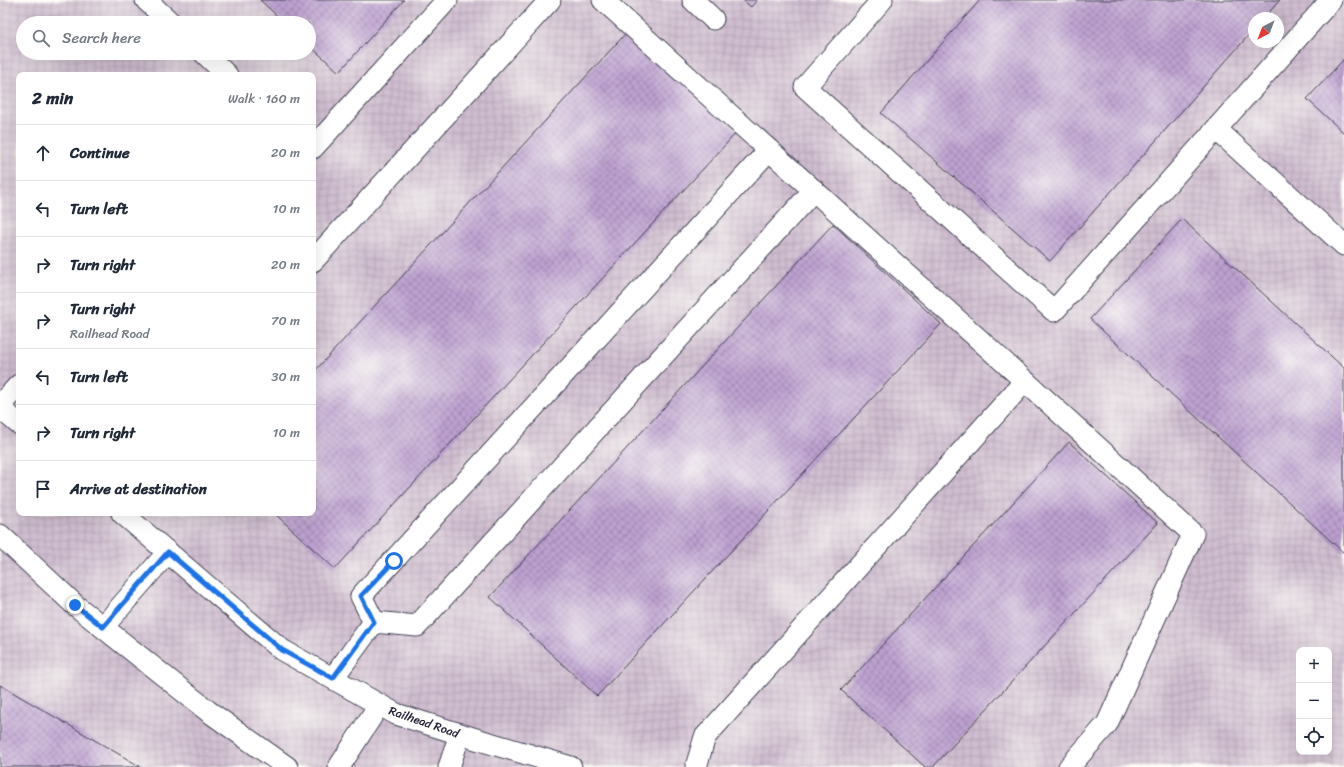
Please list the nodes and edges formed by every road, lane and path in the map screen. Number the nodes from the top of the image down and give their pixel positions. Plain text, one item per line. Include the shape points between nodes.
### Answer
1 (146, 0) edge
2 (447, 0) edge
3 (550, 0) edge
4 (603, 0) edge
5 (693, 0) edge
6 (882, 0) edge
7 (1331, 0) edge
8 (163, 16) edge
9 (713, 19) dead end
10 (212, 60) edge
11 (225, 72) edge
12 (1216, 129) junction
13 (316, 145) edge
14 (769, 150) junction
15 (814, 190) junction
16 (1344, 245) edge
17 (316, 258) edge
18 (1026, 381) junction
19 (16, 388) edge
20 (0, 407) edge
21 (16, 421) edge
22 (126, 516) edge
23 (0, 535) edge
24 (168, 552) junction
25 (374, 622) junction
26 (103, 627) junction
27 (333, 678) junction
28 (379, 705) junction
29 (460, 734) junction
30 (287, 767) edge
31 (339, 767) edge
32 (449, 767) edge
33 (572, 767) edge
34 (696, 767) edge
35 (1069, 767) edge

1 - 8 street
2 - 13 street
3 - 17 street
4 - 14 street
5 - 9 street
6 - 12 street via 805,87 1054,311
7 - 12 street
10 - 11 street
12 - 16 street
14 - 15 street
14 - 25 street via 361,596
15 - 18 street
15 - 25 street via 417,626
18 - 34 street via 705,737
18 - 35 street via 1193,534 1107,724
19 - 20 street
20 - 21 street
22 - 24 street, Railhead Road
23 - 26 street via 75,605
24 - 26 street
24 - 27 street, Railhead Road via 282,650
25 - 27 street
26 - 30 street via 208,711
27 - 28 street, Railhead Road
28 - 29 street, Railhead Road via 396,714
28 - 31 street
29 - 32 street
29 - 33 street, Railhead Road

